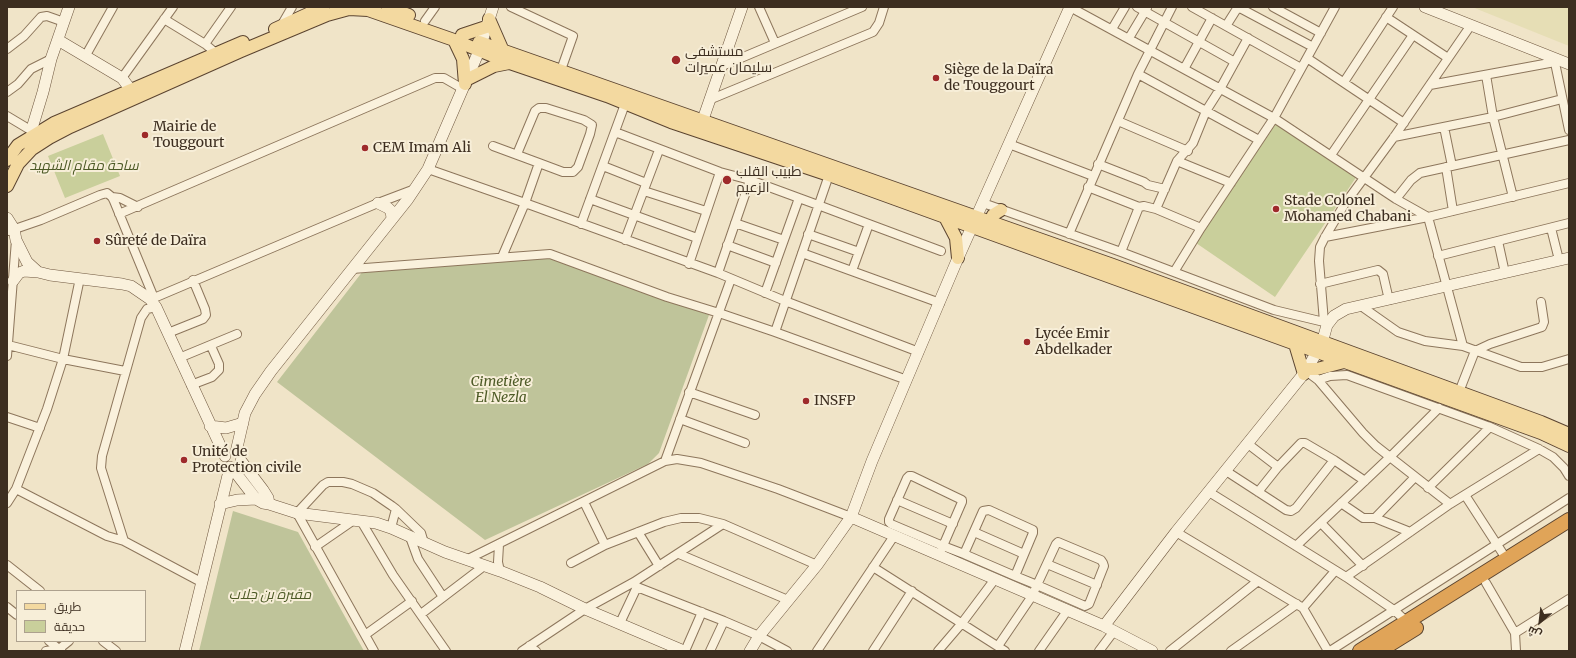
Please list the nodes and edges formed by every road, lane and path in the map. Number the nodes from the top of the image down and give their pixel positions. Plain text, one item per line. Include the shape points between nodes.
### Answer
1 (69, 7) edge
2 (113, 7) edge
3 (173, 7) edge
4 (231, 7) edge
5 (292, 7) edge
6 (323, 7) edge
7 (388, 7) edge
8 (435, 7) edge
9 (493, 7) edge
10 (511, 7) edge
11 (742, 7) edge
12 (759, 7) edge
13 (862, 7) edge
14 (884, 7) edge
15 (1070, 7) edge
16 (1125, 7) edge
17 (1137, 7) edge
18 (1172, 7) edge
19 (1238, 7) edge
20 (1274, 7) edge
21 (1335, 7) edge
22 (1393, 7) edge
23 (1424, 7) edge
24 (1194, 8) edge
25 (1146, 9) edge
26 (407, 10) edge
27 (1386, 17) junction
28 (1212, 18) junction
29 (164, 19) junction
30 (426, 21) junction
31 (64, 22) junction
32 (1164, 22) junction
33 (487, 23) junction
34 (1471, 25) junction
35 (281, 26) junction
36 (1226, 26) junction
37 (1112, 30) junction
38 (1321, 33) junction
39 (1413, 35) junction
40 (458, 37) junction
41 (1129, 38) junction
42 (1248, 38) junction
43 (58, 40) junction
44 (1198, 41) junction
45 (775, 43) junction
46 (205, 44) junction
47 (480, 47) junction
48 (1313, 47) junction
49 (7, 49) edge
50 (1149, 50) junction
51 (503, 51) junction
52 (216, 53) junction
53 (86, 55) junction
54 (1307, 58) junction
55 (1448, 58) junction
56 (51, 59) junction
57 (1554, 60) junction
58 (1235, 62) junction
59 (510, 63) junction
60 (1569, 64) edge
61 (722, 66) junction
62 (1301, 68) junction
63 (1184, 69) junction
64 (561, 70) junction
65 (1138, 74) junction
66 (1486, 75) junction
67 (122, 78) junction
68 (1344, 82) junction
69 (465, 84) junction
70 (1430, 85) junction
71 (1220, 89) junction
72 (7, 92) edge
73 (134, 93) junction
74 (1562, 99) junction
75 (710, 100) junction
76 (1369, 100) junction
77 (625, 104) junction
78 (1206, 111) junction
79 (7, 116) edge
80 (1493, 117) junction
81 (1274, 118) junction
82 (1118, 121) junction
83 (1404, 123) junction
84 (701, 126) junction
85 (1444, 127) junction
86 (1569, 130) edge
87 (615, 132) junction
88 (32, 133) junction
89 (1394, 137) junction
90 (1259, 140) junction
91 (1569, 140) edge
92 (1009, 144) junction
93 (494, 146) dead end
94 (659, 150) junction
95 (1188, 151) junction
96 (517, 154) junction
97 (1504, 154) junction
98 (1331, 155) junction
99 (7, 160) edge
100 (1177, 161) junction
101 (539, 163) junction
102 (1098, 164) junction
103 (602, 166) junction
104 (1449, 167) junction
105 (428, 169) junction
106 (720, 172) junction
107 (829, 175) junction
108 (1093, 176) junction
109 (1365, 177) junction
110 (750, 180) junction
111 (646, 183) junction
112 (1231, 183) junction
113 (1569, 183) edge
114 (7, 186) edge
115 (1088, 187) junction
116 (1165, 188) junction
117 (415, 189) junction
118 (644, 191) junction
119 (112, 197) junction
120 (1513, 197) junction
121 (799, 198) junction
122 (590, 199) junction
123 (1396, 199) junction
124 (378, 203) junction
125 (525, 203) junction
126 (983, 203) junction
127 (818, 205) junction
128 (138, 207) junction
129 (1139, 207) junction
130 (1156, 209) junction
131 (1001, 210) junction
132 (706, 211) junction
133 (1453, 211) junction
134 (119, 214) junction
135 (635, 216) junction
136 (945, 217) junction
137 (1428, 217) junction
138 (7, 218) edge
139 (392, 218) junction
140 (975, 222) junction
141 (990, 222) junction
142 (735, 223) junction
143 (1569, 223) edge
144 (581, 224) junction
145 (869, 224) junction
146 (1201, 228) junction
147 (1552, 228) junction
148 (12, 233) edge
149 (808, 234) junction
150 (1069, 234) junction
151 (1325, 237) junction
152 (697, 238) junction
153 (625, 240) junction
154 (784, 240) junction
155 (1498, 241) junction
156 (727, 245) junction
157 (859, 252) junction
158 (941, 252) dead end
159 (1120, 252) junction
160 (802, 253) junction
161 (1438, 256) junction
162 (502, 257) junction
163 (958, 258) junction
164 (1564, 259) edge
165 (776, 263) junction
166 (689, 264) junction
167 (352, 269) junction
168 (852, 271) junction
169 (38, 272) junction
170 (1174, 272) junction
171 (1505, 273) junction
172 (718, 274) junction
173 (80, 278) junction
174 (731, 279) junction
175 (193, 280) junction
176 (13, 281) junction
177 (1320, 284) junction
178 (1446, 287) junction
179 (765, 293) junction
180 (9, 294) edge
181 (1389, 300) junction
182 (153, 301) junction
183 (785, 301) junction
184 (1541, 302) dead end
185 (940, 303) junction
186 (1362, 306) junction
187 (719, 313) junction
188 (1326, 324) junction
189 (775, 332) junction
190 (168, 334) junction
191 (237, 334) dead end
192 (1295, 344) junction
193 (8, 345) junction
194 (211, 346) junction
195 (1463, 346) junction
196 (1319, 347) junction
197 (1475, 350) junction
198 (919, 352) junction
199 (7, 356) edge
200 (179, 358) junction
201 (63, 359) junction
202 (1569, 360) edge
203 (1344, 362) junction
204 (125, 371) junction
205 (1306, 371) junction
206 (907, 380) junction
207 (1318, 380) junction
208 (192, 385) junction
209 (689, 392) junction
210 (1459, 392) junction
211 (1438, 408) junction
212 (755, 415) dead end
213 (7, 417) edge
214 (680, 419) junction
215 (242, 423) junction
216 (210, 426) junction
217 (1490, 427) junction
218 (40, 428) junction
219 (1569, 434) edge
220 (745, 443) dead end
221 (1248, 444) junction
222 (1569, 446) edge
223 (1539, 449) junction
224 (225, 456) junction
225 (238, 456) junction
226 (1390, 457) junction
227 (1334, 460) junction
228 (665, 461) junction
229 (231, 467) junction
230 (1278, 467) junction
231 (1226, 470) junction
232 (1569, 476) edge
233 (1415, 477) junction
234 (1365, 481) junction
235 (1428, 488) junction
236 (16, 489) junction
237 (1209, 492) junction
238 (1258, 492) junction
239 (1465, 495) junction
240 (1569, 498) edge
241 (256, 499) junction
242 (898, 500) junction
243 (7, 502) edge
244 (584, 502) junction
245 (220, 504) junction
246 (269, 504) junction
247 (1341, 504) junction
248 (1450, 504) junction
249 (396, 509) junction
250 (297, 513) junction
251 (851, 517) junction
252 (1375, 518) junction
253 (357, 520) junction
254 (1569, 520) edge
255 (1321, 522) junction
256 (723, 524) junction
257 (952, 524) junction
258 (391, 528) junction
259 (1569, 531) edge
260 (638, 532) junction
261 (974, 532) junction
262 (1176, 532) junction
263 (1410, 532) junction
264 (894, 536) junction
265 (410, 537) junction
266 (124, 541) junction
267 (424, 543) junction
268 (1496, 544) junction
269 (499, 545) junction
270 (605, 545) junction
271 (315, 546) junction
272 (1296, 546) junction
273 (941, 550) junction
274 (679, 554) junction
275 (964, 554) junction
276 (1024, 554) junction
277 (466, 560) junction
278 (1507, 560) junction
279 (571, 563) dead end
280 (1047, 564) junction
281 (7, 565) edge
282 (484, 566) junction
283 (659, 566) junction
284 (817, 566) junction
285 (873, 566) junction
286 (1362, 566) junction
287 (500, 571) junction
288 (1335, 571) junction
289 (1015, 576) junction
290 (1346, 578) junction
291 (995, 579) junction
292 (1258, 581) junction
293 (201, 582) junction
294 (1486, 583) junction
295 (635, 585) junction
296 (1037, 585) junction
297 (1097, 585) junction
298 (39, 590) edge
299 (912, 591) junction
300 (1032, 596) junction
301 (443, 597) junction
302 (788, 600) junction
303 (1569, 600) edge
304 (412, 601) junction
305 (1300, 606) junction
306 (7, 607) edge
307 (585, 609) junction
308 (1394, 610) junction
309 (1067, 611) junction
310 (702, 612) junction
311 (16, 614) edge
312 (421, 614) junction
313 (724, 621) junction
314 (1407, 622) junction
315 (620, 623) junction
316 (962, 623) junction
317 (1104, 626) junction
318 (1114, 631) junction
319 (1515, 633) junction
320 (365, 635) junction
321 (759, 636) junction
322 (50, 642) edge
323 (68, 642) edge
324 (104, 642) edge
325 (529, 649) edge
326 (1002, 649) edge
327 (1145, 649) edge
328 (60, 650) edge
329 (46, 651) edge
330 (116, 651) edge
331 (185, 651) edge
332 (374, 651) edge
333 (446, 651) edge
334 (684, 651) edge
335 (710, 651) edge
336 (750, 651) edge
337 (788, 651) edge
338 (817, 651) edge
339 (873, 651) edge
340 (938, 651) edge
341 (1039, 651) edge
342 (1099, 651) edge
343 (1170, 651) edge
344 (1231, 651) edge
345 (1329, 651) edge
346 (1360, 651) edge
347 (1379, 651) edge
348 (1516, 651) edge

1 - 31 street
2 - 53 street
3 - 29 street
4 - 46 street
5 - 35 street
6 - 35 main road
7 - 26 main road
8 - 30 street
9 - 33 street
10 - 64 street via 573,36
11 - 61 street
12 - 45 street
13 - 45 street
14 - 75 street via 879,23 872,32
15 - 37 street
15 - 92 street
16 - 37 street
17 - 25 street
18 - 32 street
19 - 36 street
19 - 48 street
20 - 38 street
21 - 38 street
22 - 27 street
23 - 34 street
24 - 28 street
25 - 32 street
25 - 41 street
26 - 30 main road
27 - 39 street
27 - 68 street
28 - 36 street
28 - 44 street
29 - 46 street
29 - 67 street
30 - 40 main road
31 - 43 street
31 - 49 street via 47,16 41,17 24,36
32 - 44 street
32 - 50 street
33 - 40 main road
33 - 47 street
33 - 51 main road
34 - 55 street
34 - 57 street
35 - 52 main road
36 - 42 street
37 - 41 street
38 - 48 street
39 - 55 street
39 - 76 street
40 - 47 main road
40 - 69 main road
40 - 73 main road via 372,11 349,9 327,15
41 - 50 street
42 - 58 street
42 - 62 street
43 - 53 street
43 - 56 street
44 - 58 street
44 - 63 street
45 - 61 street
46 - 52 street
47 - 51 main road
47 - 59 main road
47 - 69 street
48 - 54 street
50 - 63 street
50 - 65 street
51 - 64 main road
52 - 73 main road
53 - 67 street
54 - 62 street
54 - 68 street
55 - 70 street
56 - 72 street via 31,69
56 - 88 street
57 - 60 street
57 - 66 street
57 - 74 street
58 - 71 street
59 - 69 main road via 494,66
59 - 77 main road
61 - 75 street
62 - 81 street
63 - 71 street
64 - 84 main road
65 - 78 street
65 - 82 street
66 - 70 street
66 - 80 street
67 - 73 street
68 - 76 street
69 - 105 street
69 - 128 street via 436,78
70 - 83 street
71 - 78 street
71 - 81 street
73 - 88 main road
73 - 114 main road via 40,143 18,164
74 - 80 street
74 - 86 street
75 - 84 street
76 - 83 street
76 - 98 street
77 - 84 main road
77 - 87 street
78 - 90 street
78 - 95 street
79 - 88 street
80 - 85 street
80 - 97 street
81 - 90 street
81 - 98 street
82 - 95 street
82 - 102 street
83 - 89 street
84 - 107 main road
84 - 140 main road
85 - 89 street
85 - 104 street
87 - 94 street
87 - 103 street
88 - 99 main road via 18,145
89 - 109 street
90 - 112 street
91 - 97 street
92 - 108 street
92 - 126 street
93 - 96 street
94 - 106 street
94 - 111 street
95 - 100 street
96 - 101 street
96 - 101 street via 535,111 539,108 584,120 592,125 578,166 573,172 563,172
97 - 104 street
97 - 120 street
98 - 109 street
100 - 112 street
100 - 116 street
101 - 125 street
102 - 108 street
102 - 116 street via 1148,185
103 - 111 street
103 - 122 street
104 - 123 street via 1416,175
104 - 133 street
105 - 117 street
105 - 125 street
106 - 110 street
106 - 132 street
107 - 127 street
107 - 136 main road
108 - 115 street
109 - 123 street
109 - 151 street
110 - 121 street
110 - 142 street
111 - 118 street
112 - 146 street
113 - 120 street
115 - 129 street
115 - 150 street
116 - 130 street
117 - 124 street
117 - 139 street
118 - 132 street
118 - 135 street
119 - 128 street
119 - 134 street
119 - 148 street via 104,193
120 - 133 street
121 - 127 street
121 - 154 street
122 - 135 street
122 - 144 street
123 - 137 street
124 - 139 street via 391,211
124 - 175 street
125 - 144 street
125 - 162 street
126 - 131 street
126 - 140 street
127 - 145 street
127 - 149 street
128 - 134 street
129 - 130 street
129 - 159 street
130 - 146 street
131 - 141 main road via 993,215
131 - 150 street
132 - 152 street
133 - 137 street
134 - 182 street
135 - 152 street
135 - 153 street
136 - 140 main road
136 - 163 main road via 956,238
137 - 151 street
137 - 161 street
138 - 148 street
139 - 167 street
140 - 141 main road
140 - 163 street
140 - 192 main road
141 - 196 main road via 1113,265
142 - 154 street
142 - 156 street
143 - 147 street
144 - 153 street
145 - 157 street
145 - 158 street
146 - 170 street
147 - 155 street
147 - 164 street
148 - 169 street via 27,262
148 - 176 street
149 - 157 street
149 - 160 street
150 - 159 street
151 - 177 street via 1320,247
152 - 166 street
153 - 166 street
154 - 165 street
155 - 161 street
155 - 171 street
156 - 165 street
156 - 172 street
157 - 168 street
159 - 170 street
160 - 168 street
160 - 183 street
161 - 178 street
162 - 167 street
162 - 187 street via 544,254 557,256 667,297
163 - 185 street
164 - 171 street
165 - 179 street
166 - 172 street
167 - 215 street via 261,385 245,412
168 - 185 street
169 - 173 street
169 - 176 street via 24,271
170 - 188 street via 1274,310
171 - 178 street
172 - 174 street
173 - 182 street via 131,286
173 - 201 street
174 - 179 street
174 - 187 street
175 - 182 street
175 - 190 street via 206,315 203,319
176 - 180 street
177 - 181 street via 1378,270 1383,274
177 - 188 street
178 - 181 street
178 - 195 street
179 - 183 street
180 - 193 street
181 - 186 street
182 - 190 street
182 - 204 street via 140,318
183 - 189 street
183 - 198 street
184 - 197 street via 1544,322 1542,326
185 - 198 street
186 - 188 street via 1346,309
186 - 195 street via 1398,332 1424,341
187 - 189 street
187 - 209 street
188 - 196 street
189 - 206 street
190 - 200 street
191 - 194 street
192 - 196 main road
192 - 205 main road
193 - 199 street
193 - 201 street
194 - 200 street
194 - 208 street via 219,370 212,377
195 - 197 street
196 - 203 main road
196 - 205 street
196 - 210 main road
197 - 202 street via 1521,367 1542,367
197 - 210 street
198 - 206 street
200 - 208 street
201 - 204 street
201 - 218 street
203 - 205 main road
203 - 222 main road via 1541,433
204 - 266 street via 100,463
205 - 207 street
205 - 221 street
206 - 251 street
207 - 211 street via 1347,375
207 - 226 street via 1363,433
208 - 216 street
209 - 212 street
209 - 214 street
210 - 219 main road
211 - 217 street
211 - 226 street
213 - 218 street
214 - 220 street
214 - 228 street
215 - 216 street via 226,428
215 - 225 street
216 - 224 street
217 - 223 street
217 - 235 street
218 - 236 street
221 - 230 street
221 - 231 street
223 - 232 street via 1553,457
223 - 239 street
224 - 225 street via 230,452
224 - 229 street via 226,464
225 - 229 street via 237,467
225 - 246 street via 263,490
226 - 233 street
226 - 234 street
227 - 230 street via 1301,443
227 - 234 street
227 - 238 street via 1291,511
228 - 244 street
228 - 251 street via 686,459 701,463
229 - 241 street
229 - 245 street
230 - 238 street
231 - 237 street
231 - 238 street
233 - 235 street
233 - 252 street
234 - 247 street
235 - 248 street
236 - 243 street
236 - 266 street via 107,536
237 - 262 street
237 - 272 street
239 - 248 street
239 - 268 street
240 - 268 street
241 - 245 street
241 - 246 street
242 - 257 street
242 - 257 street via 907,478 912,476 962,500
242 - 273 street via 888,522
244 - 269 street
244 - 270 street
245 - 293 street
246 - 250 street
247 - 252 street via 1363,518
247 - 255 street
248 - 263 street
249 - 250 street via 373,493 352,484 334,481 322,485
249 - 258 street
249 - 267 street via 422,534
250 - 253 street
250 - 271 street
251 - 264 street
251 - 284 street
252 - 263 street
253 - 258 street
253 - 271 street
253 - 304 street
254 - 278 highway
255 - 272 street
255 - 286 street
256 - 260 street via 699,518 681,518
256 - 274 street
256 - 284 street
257 - 273 street
258 - 265 street
259 - 294 highway
260 - 270 street
260 - 283 street
261 - 275 street
261 - 276 street
261 - 276 street via 984,511 989,510 1033,530
262 - 292 street
262 - 317 street
263 - 286 street
264 - 273 street
264 - 285 street
265 - 267 street
265 - 301 street via 418,559
266 - 293 street
267 - 277 street
268 - 278 street
268 - 308 street
269 - 277 street
269 - 287 street
270 - 279 street
271 - 320 street
272 - 288 street
273 - 275 street
273 - 291 street
274 - 283 street
274 - 302 street
275 - 289 street
276 - 289 street
277 - 282 street
278 - 314 highway
280 - 296 street
280 - 297 street
280 - 297 street via 1056,544 1061,542 1101,560 1104,566
281 - 298 street
282 - 287 street
282 - 301 street
283 - 295 street
284 - 302 street
285 - 299 street
285 - 338 street
286 - 290 street
287 - 307 street
288 - 290 street
288 - 305 street
289 - 296 street
290 - 308 street
291 - 300 street
291 - 316 street
292 - 305 street
292 - 343 street
293 - 331 street
294 - 319 street
294 - 347 highway
295 - 307 street
295 - 310 street
295 - 315 street
296 - 297 street via 1087,606
296 - 300 street
299 - 316 street
299 - 339 street
300 - 309 street
300 - 326 street
301 - 312 street
302 - 321 street
303 - 319 street
304 - 312 street
304 - 320 street
305 - 344 street
305 - 345 street
306 - 311 street
307 - 315 street
307 - 325 street
308 - 314 street
308 - 345 street
309 - 317 street
309 - 341 street
310 - 313 street
310 - 334 street
312 - 333 street
313 - 321 street
313 - 335 street
314 - 346 highway
315 - 334 street
316 - 326 street
316 - 340 street
317 - 318 street
318 - 327 street
318 - 342 street
319 - 348 street
320 - 332 street
321 - 336 street
321 - 337 street
322 - 328 street
323 - 328 street
324 - 330 street
328 - 329 street

